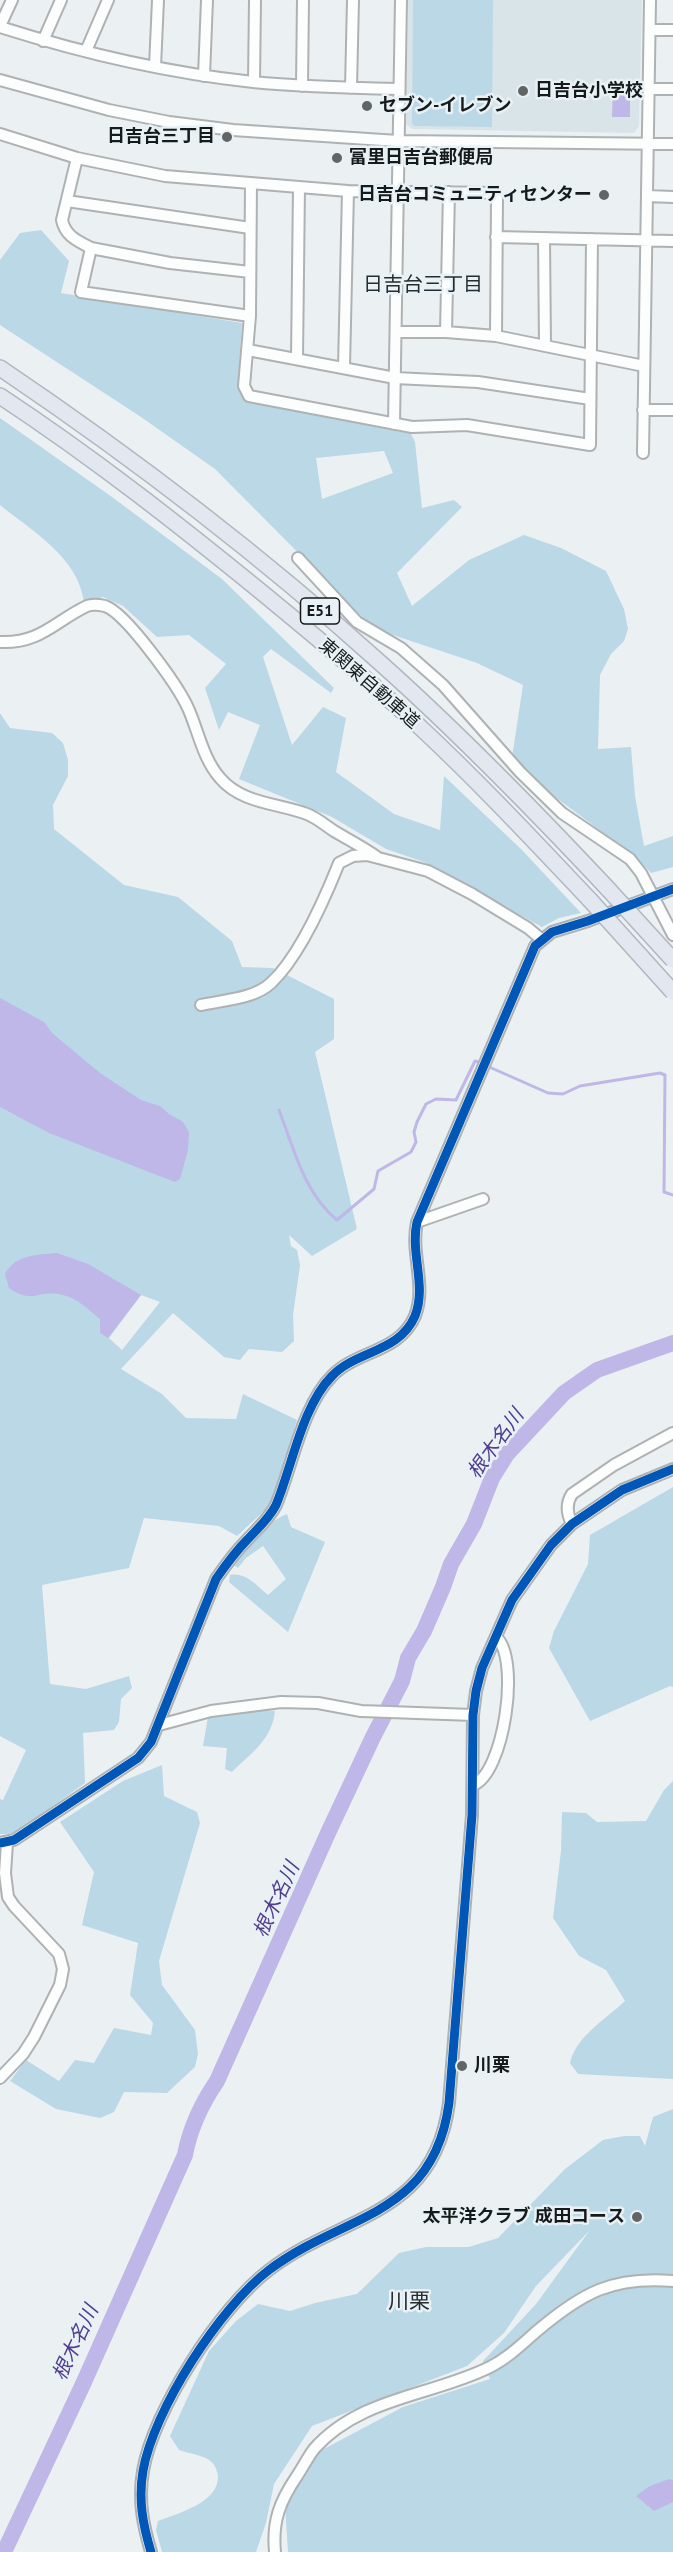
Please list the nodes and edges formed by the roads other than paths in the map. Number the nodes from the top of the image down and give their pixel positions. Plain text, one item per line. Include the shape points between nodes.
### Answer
1 (12, 0) edge
2 (61, 0) edge
3 (108, 0) edge
4 (158, 0) edge
5 (207, 0) edge
6 (255, 0) edge
7 (303, 0) edge
8 (352, 0) edge
9 (401, 0) edge
10 (650, 0) edge
11 (0, 26) edge
12 (650, 30) junction
13 (673, 30) edge
14 (43, 41) junction
15 (86, 51) junction
16 (155, 67) junction
17 (204, 76) junction
18 (0, 80) edge
19 (254, 82) junction
20 (302, 86) junction
21 (351, 88) junction
22 (399, 89) junction
23 (649, 89) junction
24 (673, 89) edge
25 (0, 134) edge
26 (398, 141) junction
27 (648, 144) junction
28 (673, 144) edge
29 (77, 158) junction
30 (251, 184) junction
31 (299, 188) junction
32 (348, 191) junction
33 (398, 192) junction
34 (449, 192) junction
35 (647, 196) junction
36 (673, 197) edge
37 (67, 201) junction
38 (250, 228) junction
39 (496, 237) junction
40 (544, 238) junction
41 (592, 239) junction
42 (646, 240) junction
43 (673, 240) edge
44 (91, 248) junction
45 (249, 272) junction
46 (249, 316) junction
47 (396, 332) junction
48 (446, 332) junction
49 (496, 336) junction
50 (545, 346) junction
51 (248, 350) junction
52 (593, 354) junction
53 (297, 358) junction
54 (644, 366) junction
55 (344, 367) junction
56 (0, 368) edge
57 (395, 378) junction
58 (0, 396) edge
59 (590, 399) junction
60 (643, 410) junction
61 (673, 410) edge
62 (394, 424) junction
63 (643, 453) dead end
64 (298, 558) dead end
65 (0, 642) edge
66 (377, 857) junction
67 (673, 889) edge
68 (653, 895) junction
69 (673, 935) edge
70 (541, 939) junction
71 (673, 960) edge
72 (673, 992) edge
73 (201, 1005) dead end
74 (483, 1199) dead end
75 (417, 1222) junction
76 (673, 1433) edge
77 (673, 1469) edge
78 (572, 1524) junction
79 (496, 1637) junction
80 (473, 1715) junction
81 (159, 1725) junction
82 (473, 1785) junction
83 (3, 1843) edge
84 (0, 2078) edge
85 (673, 2281) edge
86 (151, 2552) edge
87 (275, 2552) edge

1 - 11 street
2 - 14 street
3 - 15 street
4 - 16 street
5 - 17 street
6 - 19 street
7 - 20 street
8 - 21 street
9 - 22 street
10 - 12 street
11 - 14 street
12 - 13 street
12 - 23 street
14 - 15 street
15 - 16 street
16 - 17 street
17 - 19 street
18 - 26 street via 169,122 296,136
19 - 20 street
20 - 21 street
21 - 22 street
22 - 26 street
23 - 24 street
23 - 27 street
25 - 29 street
26 - 27 street
26 - 33 street
27 - 28 street
27 - 35 street
29 - 30 street via 165,176
29 - 37 street
30 - 31 street
30 - 38 street
31 - 32 street
31 - 53 street
32 - 33 street
32 - 55 street
33 - 34 street
33 - 47 street
34 - 39 street via 493,193
34 - 48 street
35 - 36 street
35 - 42 street
37 - 38 street
37 - 44 street via 64,229 70,237
38 - 45 street
39 - 40 street
39 - 49 street
40 - 41 street
40 - 50 street
41 - 42 street
41 - 52 street
42 - 43 street
42 - 54 street
44 - 45 street
44 - 46 street via 81,292
45 - 46 street
46 - 51 street
47 - 48 street
47 - 57 street
48 - 49 street
49 - 50 street
50 - 52 street
51 - 53 street
51 - 62 street via 244,387 249,396
52 - 54 street
52 - 59 street
53 - 55 street
54 - 60 street
55 - 57 street
56 - 71 highway, 東関東自動車道 / E51, bridge via 172,491 378,660 520,797
57 - 59 street via 478,382
57 - 62 street
58 - 72 highway, 東関東自動車道 / E51, bridge via 160,509 366,680 502,808
59 - 62 street via 590,445 468,425
60 - 61 street
60 - 63 street
64 - 68 street via 357,622 401,648 443,685 562,813 630,859
65 - 66 street via 34,637 89,605 107,607 135,633 171,680 188,707 208,759 221,780 234,792 251,799 310,815
66 - 70 street via 443,878
66 - 73 street via 353,856 339,863 323,904 270,984 247,996
67 - 68 street
68 - 69 street
68 - 70 street via 563,927
70 - 75 street via 529,955
74 - 75 street
75 - 81 street via 414,1243 420,1294 409,1328 394,1342 344,1367 327,1382 296,1443 273,1510 216,1579
76 - 78 street via 614,1465 572,1494 568,1511
77 - 78 street via 622,1490
78 - 79 street via 529,1574
79 - 80 street via 482,1668
79 - 82 street via 504,1647 506,1664 506,1725 482,1780
80 - 81 street via 369,1711 281,1702 211,1711
80 - 82 street
81 - 83 street via 138,1758 14,1840
82 - 86 street via 450,2095 440,2143 429,2166 402,2196 278,2263 215,2326 180,2382 147,2453 140,2494
83 - 84 street via 8,1897 59,1954 63,1969 60,1984 34,2037
85 - 87 street via 603,2287 575,2301 488,2368 378,2405 334,2430 314,2449 279,2505 274,2522

